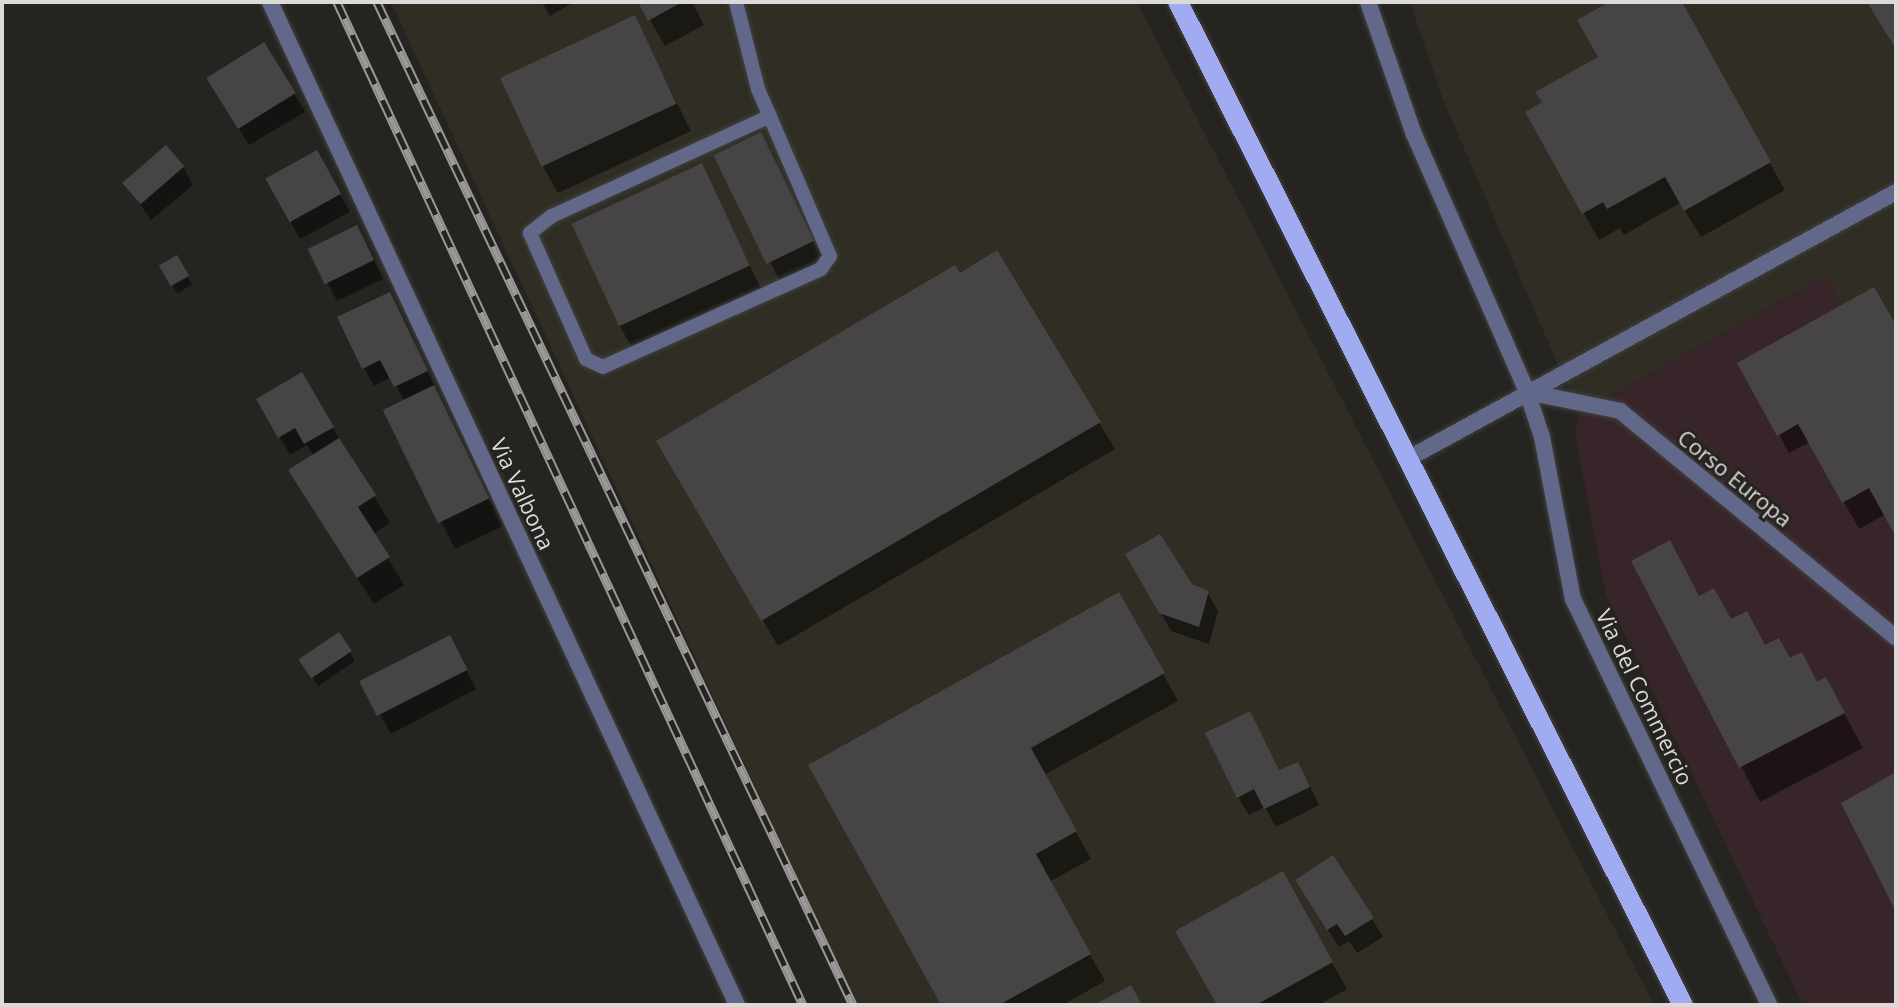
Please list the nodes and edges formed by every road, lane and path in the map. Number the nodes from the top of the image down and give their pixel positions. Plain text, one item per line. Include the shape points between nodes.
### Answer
1 (270, 2) edge
2 (736, 2) edge
3 (1178, 2) edge
4 (1368, 2) edge
5 (770, 116) junction
6 (1896, 192) edge
7 (1527, 392) junction
8 (1411, 457) junction
9 (1896, 638) edge
10 (737, 1005) edge
11 (1683, 1005) edge
12 (1769, 1005) edge

1 - 10 street, Via Valbona
2 - 5 lane
3 - 8 main road
4 - 7 street, Via del Commercio via 1413,132
5 - 5 lane via 830,256 821,269 603,367 586,359 530,233 552,216
6 - 7 street
7 - 8 street
7 - 9 street, Corso Europa via 1620,411
7 - 12 street, Via del Commercio via 1542,437 1573,599
8 - 11 main road

